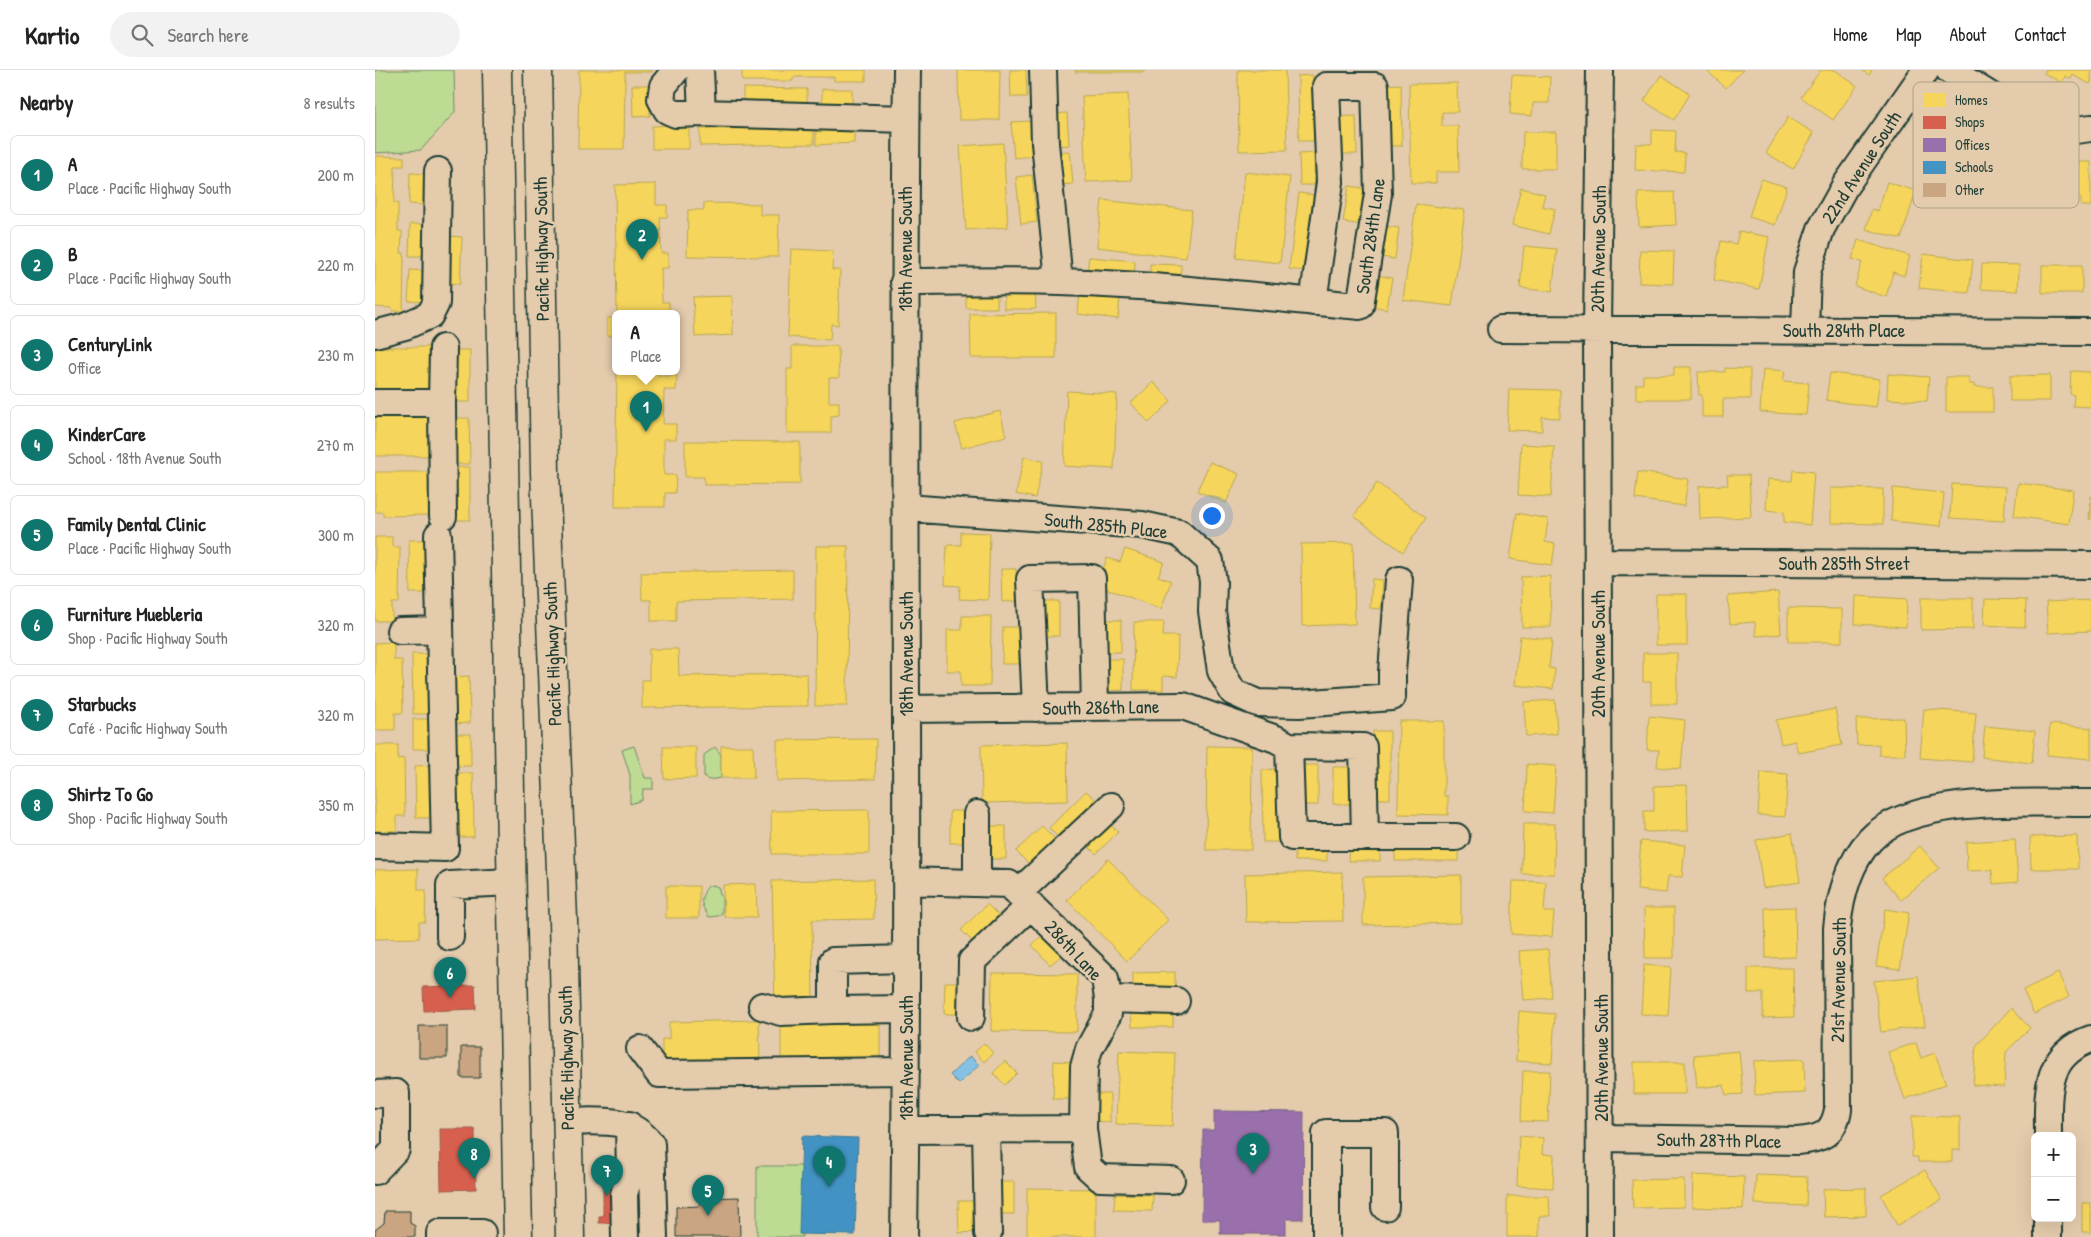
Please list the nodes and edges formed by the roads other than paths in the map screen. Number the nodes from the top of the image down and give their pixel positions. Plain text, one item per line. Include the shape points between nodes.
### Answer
1 (497, 70) edge
2 (538, 70) edge
3 (676, 70) edge
4 (700, 70) edge
5 (907, 70) edge
6 (1043, 70) edge
7 (1600, 70) edge
8 (1927, 70) edge
9 (1949, 70) edge
10 (1919, 82) edge
11 (1968, 82) edge
12 (1913, 90) edge
13 (702, 113) junction
14 (906, 119) junction
15 (438, 171) dead end
16 (904, 282) junction
17 (1059, 282) junction
18 (1313, 302) junction
19 (1501, 329) dead end
20 (1597, 330) junction
21 (1805, 330) junction
22 (2091, 332) edge
23 (375, 334) edge
24 (443, 348) dead end
25 (375, 402) edge
26 (441, 403) junction
27 (905, 508) junction
28 (1598, 562) junction
29 (2091, 565) edge
30 (1399, 580) dead end
31 (440, 630) junction
32 (400, 631) dead end
33 (1095, 707) junction
34 (1036, 708) junction
35 (906, 709) junction
36 (1289, 746) junction
37 (2091, 803) edge
38 (1111, 806) dead end
39 (977, 814) dead end
40 (1365, 837) junction
41 (1455, 837) dead end
42 (375, 846) edge
43 (906, 881) junction
44 (511, 882) junction
45 (977, 883) junction
46 (1025, 899) junction
47 (450, 937) dead end
48 (905, 959) junction
49 (1108, 999) junction
50 (1175, 1001) dead end
51 (906, 1009) junction
52 (833, 1010) junction
53 (768, 1015) dead end
54 (971, 1017) dead end
55 (2081, 1044) edge
56 (640, 1050) dead end
57 (905, 1071) junction
58 (375, 1094) edge
59 (568, 1121) junction
60 (629, 1125) junction
61 (986, 1128) junction
62 (1832, 1128) joint
63 (905, 1130) junction
64 (1083, 1130) junction
65 (2048, 1132) edge
66 (1601, 1138) junction
67 (375, 1171) edge
68 (1171, 1180) dead end
69 (1385, 1207) dead end
70 (2048, 1222) edge
71 (482, 1233) dead end
72 (988, 1233) dead end
73 (440, 1237) edge
74 (518, 1237) edge
75 (571, 1237) edge
76 (625, 1237) edge
77 (654, 1237) edge
78 (904, 1237) edge
79 (1326, 1237) edge
80 (1600, 1237) edge
81 (2048, 1237) edge

1 - 44 main road
2 - 59 main road, Pacific Highway South via 545,472
3 - 13 street via 663,86 661,99 667,110 676,114
4 - 13 street
5 - 14 street, 18th Avenue South
6 - 17 street via 1045,144
7 - 20 street, 20th Avenue South
8 - 10 street, 22nd Avenue South
9 - 11 street
12 - 21 street, 22nd Avenue South via 1845,186 1821,228 1807,272
13 - 14 street
14 - 16 street, 18th Avenue South
15 - 23 street via 435,303 430,316
16 - 17 street, South 284th Lane
16 - 27 street, 18th Avenue South
17 - 18 street, South 284th Lane
18 - 18 street, South 284th Lane via 1361,306 1378,194 1375,86 1326,86 1330,182
19 - 20 street, South 284th Place
20 - 21 street, South 284th Place
20 - 28 street, 20th Avenue South
21 - 22 street, South 284th Place
24 - 26 street
25 - 26 street
26 - 31 street
27 - 30 street, South 285th Place via 1142,525 1179,534 1209,562 1221,671 1233,692 1257,703 1299,704 1392,697
27 - 35 street, 18th Avenue South
28 - 29 street, South 285th Street
28 - 66 street, 20th Avenue South
31 - 32 street
31 - 42 street via 445,848
33 - 34 street, South 286th Lane
33 - 34 street via 1092,578 1030,579
33 - 36 street, South 286th Lane via 1183,706 1276,738
34 - 35 street, South 286th Lane
35 - 43 street, 18th Avenue South
36 - 40 street, South 286th Lane via 1363,747
36 - 40 street via 1292,838
37 - 62 street, 21st Avenue South via 1981,805 1920,812 1884,828 1871,839 1853,866 1839,908 1838,1110
38 - 46 street
39 - 45 street
40 - 41 street
43 - 45 street, 286th Lane
43 - 48 street, 18th Avenue South
44 - 47 street via 450,885
44 - 74 main road
45 - 46 street, 286th Lane via 1009,884
46 - 49 street, 286th Lane via 1105,978
46 - 54 street via 972,961
48 - 51 street, 18th Avenue South
48 - 52 street via 833,961
49 - 50 street
49 - 64 street, 286th Lane via 1108,1014 1089,1049 1084,1067
51 - 52 street
51 - 57 street, 18th Avenue South
52 - 53 street
55 - 65 street via 2063,1056 2051,1080
56 - 57 street via 659,1074
57 - 63 street, 18th Avenue South
58 - 67 street via 396,1093 396,1149
59 - 60 street via 622,1122
59 - 75 main road, Pacific Highway South
60 - 76 street via 630,1174 623,1194
60 - 77 street via 642,1132 651,1144
61 - 63 street
61 - 64 street
61 - 72 street
62 - 66 street, South 287th Place via 1819,1138 1797,1141
63 - 78 street, 18th Avenue South
64 - 68 street, 286th Lane via 1087,1167 1100,1178
66 - 80 street, 20th Avenue South
69 - 79 street via 1385,1133 1327,1133
70 - 81 street
71 - 73 street via 440,1233

